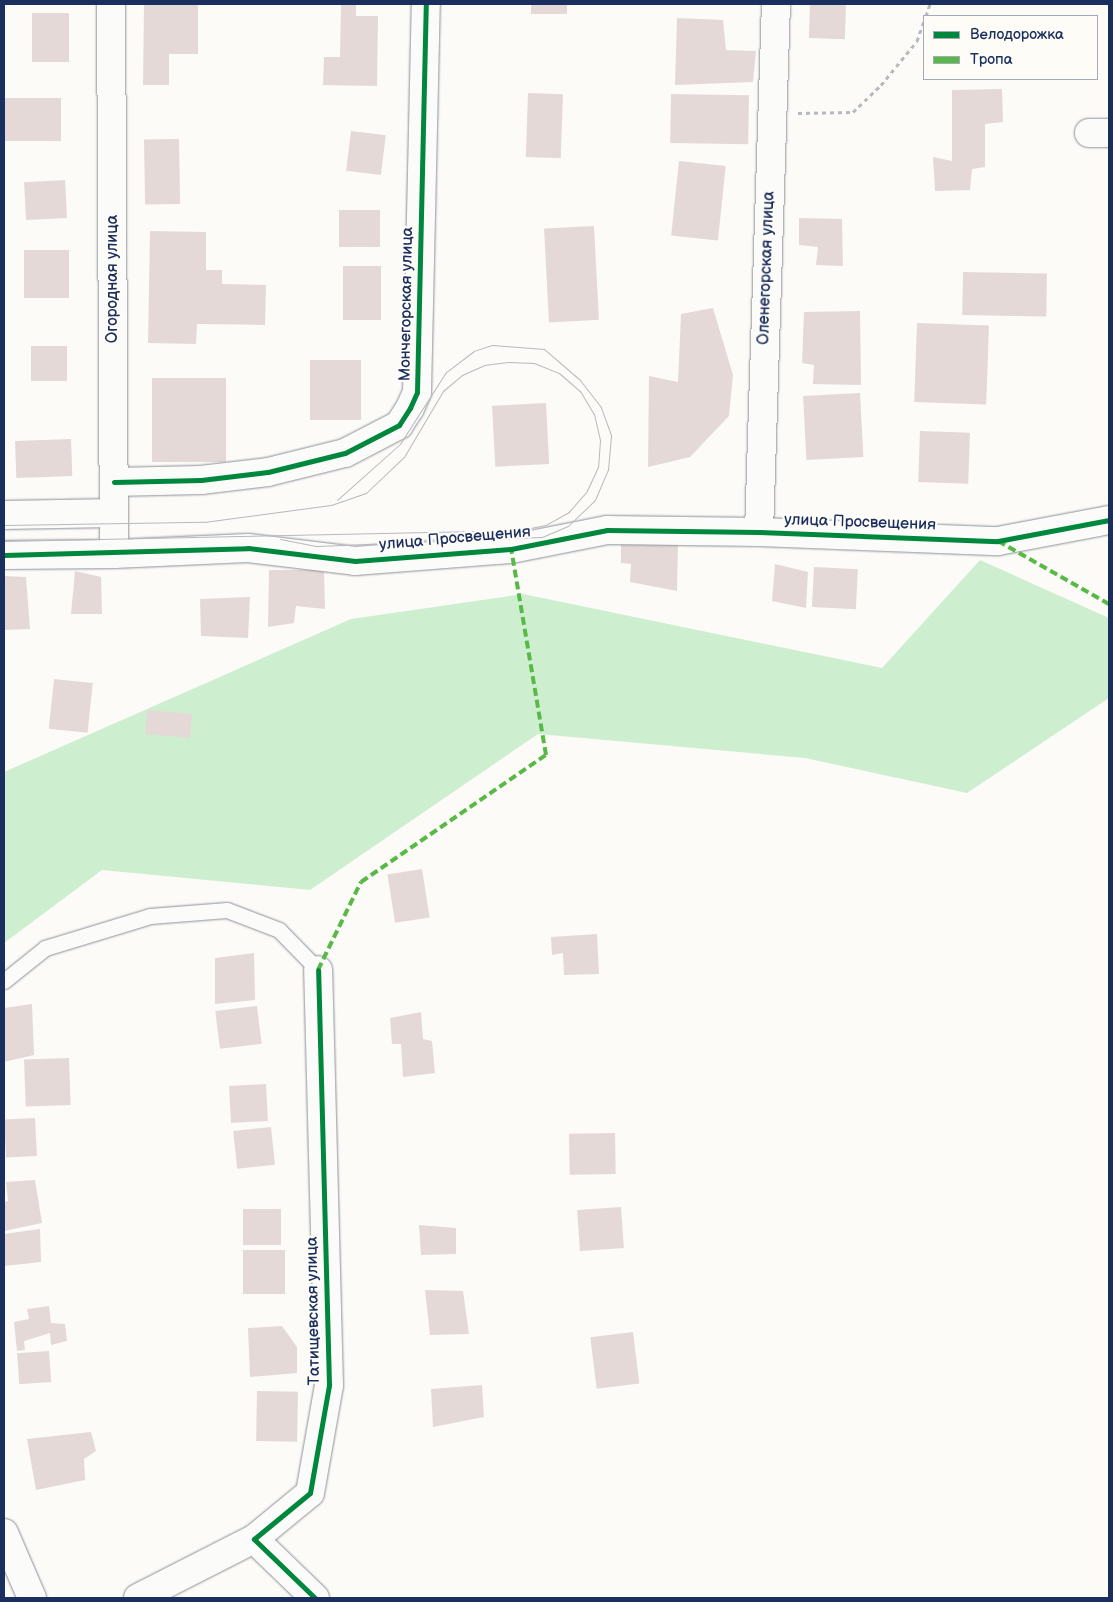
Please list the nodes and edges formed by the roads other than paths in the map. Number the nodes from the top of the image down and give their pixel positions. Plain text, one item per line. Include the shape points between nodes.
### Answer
1 (111, 4) edge
2 (426, 4) edge
3 (776, 4) edge
4 (114, 482) junction
5 (114, 512) junction
6 (4, 514) edge
7 (1109, 520) edge
8 (759, 532) junction
9 (114, 554) junction
10 (4, 555) edge
11 (318, 970) joint
12 (4, 981) edge
13 (4, 1533) edge
14 (254, 1539) junction
15 (32, 1598) edge
16 (138, 1598) edge
17 (315, 1598) edge

1 - 4 street, Огородная улица
2 - 4 street, Мончегорская улица via 417,392 410,408 398,425 345,454 268,472 201,480
3 - 8 street, Оленегорская улица
4 - 5 street, Огородная улица
5 - 6 street
5 - 9 street, Огородная улица
7 - 8 street, улица Просвещения via 998,542
8 - 9 street, улица Просвещения via 607,530 511,549 355,561 248,548
9 - 10 street, улица Просвещения
11 - 12 lane via 279,930 227,910 150,916 45,948
11 - 14 street, Татищевская улица via 329,1385 310,1493
13 - 15 street
14 - 16 street, Татищевская улица
14 - 17 street

